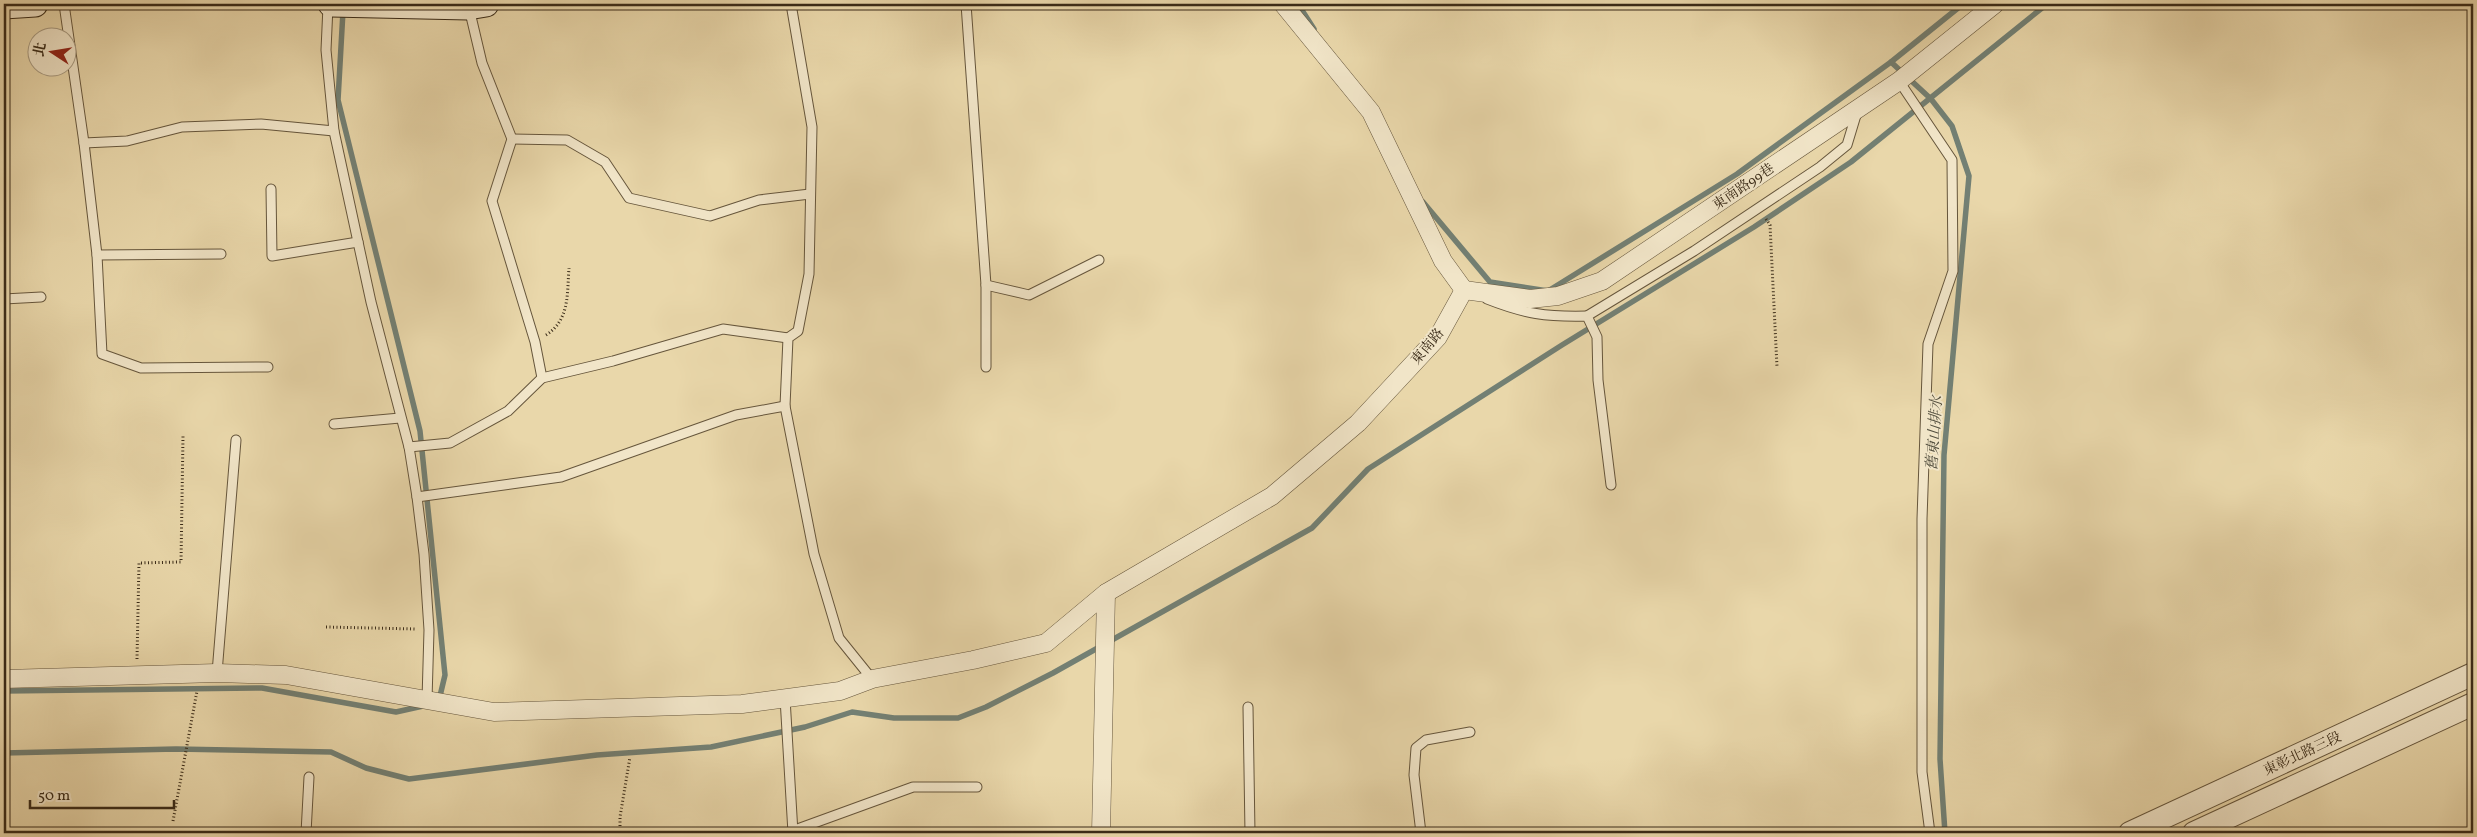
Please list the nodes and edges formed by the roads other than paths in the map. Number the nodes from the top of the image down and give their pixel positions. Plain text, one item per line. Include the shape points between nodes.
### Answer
1 (35, 4) edge
2 (64, 4) edge
3 (338, 4) edge
4 (790, 4) edge
5 (966, 4) edge
6 (1283, 4) edge
7 (1996, 4) edge
8 (4, 6) edge
9 (477, 6) edge
10 (1899, 81) junction
11 (1858, 109) junction
12 (334, 131) junction
13 (512, 139) junction
14 (84, 143) junction
15 (271, 189) dead end
16 (810, 194) junction
17 (358, 242) junction
18 (221, 254) dead end
19 (97, 255) junction
20 (1099, 260) dead end
21 (986, 285) junction
22 (1464, 290) junction
23 (42, 297) dead end
24 (4, 299) edge
25 (1587, 316) junction
26 (788, 338) junction
27 (268, 367) dead end
28 (986, 367) dead end
29 (542, 378) junction
30 (785, 406) junction
31 (400, 418) junction
32 (334, 424) dead end
33 (236, 440) dead end
34 (409, 447) junction
35 (1611, 485) dead end
36 (417, 497) junction
37 (1106, 593) junction
38 (209, 674) junction
39 (2473, 674) edge
40 (4, 679) edge
41 (872, 679) junction
42 (785, 698) junction
43 (436, 701) junction
44 (2473, 704) edge
45 (1248, 707) dead end
46 (1470, 732) dead end
47 (309, 777) dead end
48 (977, 787) dead end
49 (793, 832) edge
50 (306, 833) edge
51 (1101, 833) edge
52 (1250, 833) edge
53 (1420, 833) edge
54 (1930, 833) edge
55 (2130, 833) edge
56 (2194, 833) edge

1 - 8 main road
2 - 14 lane
3 - 9 main road
3 - 12 lane via 326,50
4 - 16 lane via 812,127
5 - 21 lane
6 - 22 street via 1371,112 1443,262
7 - 10 street, 東南路99巷
9 - 13 lane via 482,63
10 - 11 street, 東南路99巷
10 - 54 lane via 1952,160 1953,271 1928,344 1922,509 1922,772
11 - 22 street, 東南路99巷 via 1602,281 1558,296 1530,299
11 - 25 lane via 1847,145 1694,251
12 - 14 lane via 261,124 182,127 127,141
12 - 17 lane
13 - 16 lane via 567,140 605,162 628,198 710,216 759,200
13 - 29 lane via 492,201 535,342
14 - 19 lane
15 - 17 lane via 272,256
16 - 26 lane via 809,274 798,331
17 - 31 lane
18 - 19 lane
19 - 27 lane via 102,354 141,368
20 - 21 lane via 1029,295
21 - 28 lane
22 - 25 lane via 1519,312
22 - 37 street, 東南路 via 1438,337 1358,423 1279,490
23 - 24 lane
25 - 35 lane via 1597,337 1598,380
26 - 29 lane via 723,329
26 - 30 lane
29 - 34 lane via 508,411 450,443
30 - 36 lane via 736,415 561,478
30 - 41 lane via 814,554 839,638
31 - 32 lane
31 - 34 lane
33 - 38 lane
34 - 36 lane
36 - 43 lane
37 - 41 street, 東南路 via 1046,643
37 - 51 street
38 - 40 street, 東南路
38 - 43 street, 東南路 via 286,675
39 - 55 street, 東彰北路三段
41 - 42 street, 東南路 via 840,691
42 - 43 street, 東南路 via 742,704 494,712
42 - 49 lane
44 - 56 street, 東彰北路三段
45 - 52 lane
46 - 53 lane via 1426,740 1416,748 1414,775
47 - 50 lane
48 - 49 lane via 913,787

